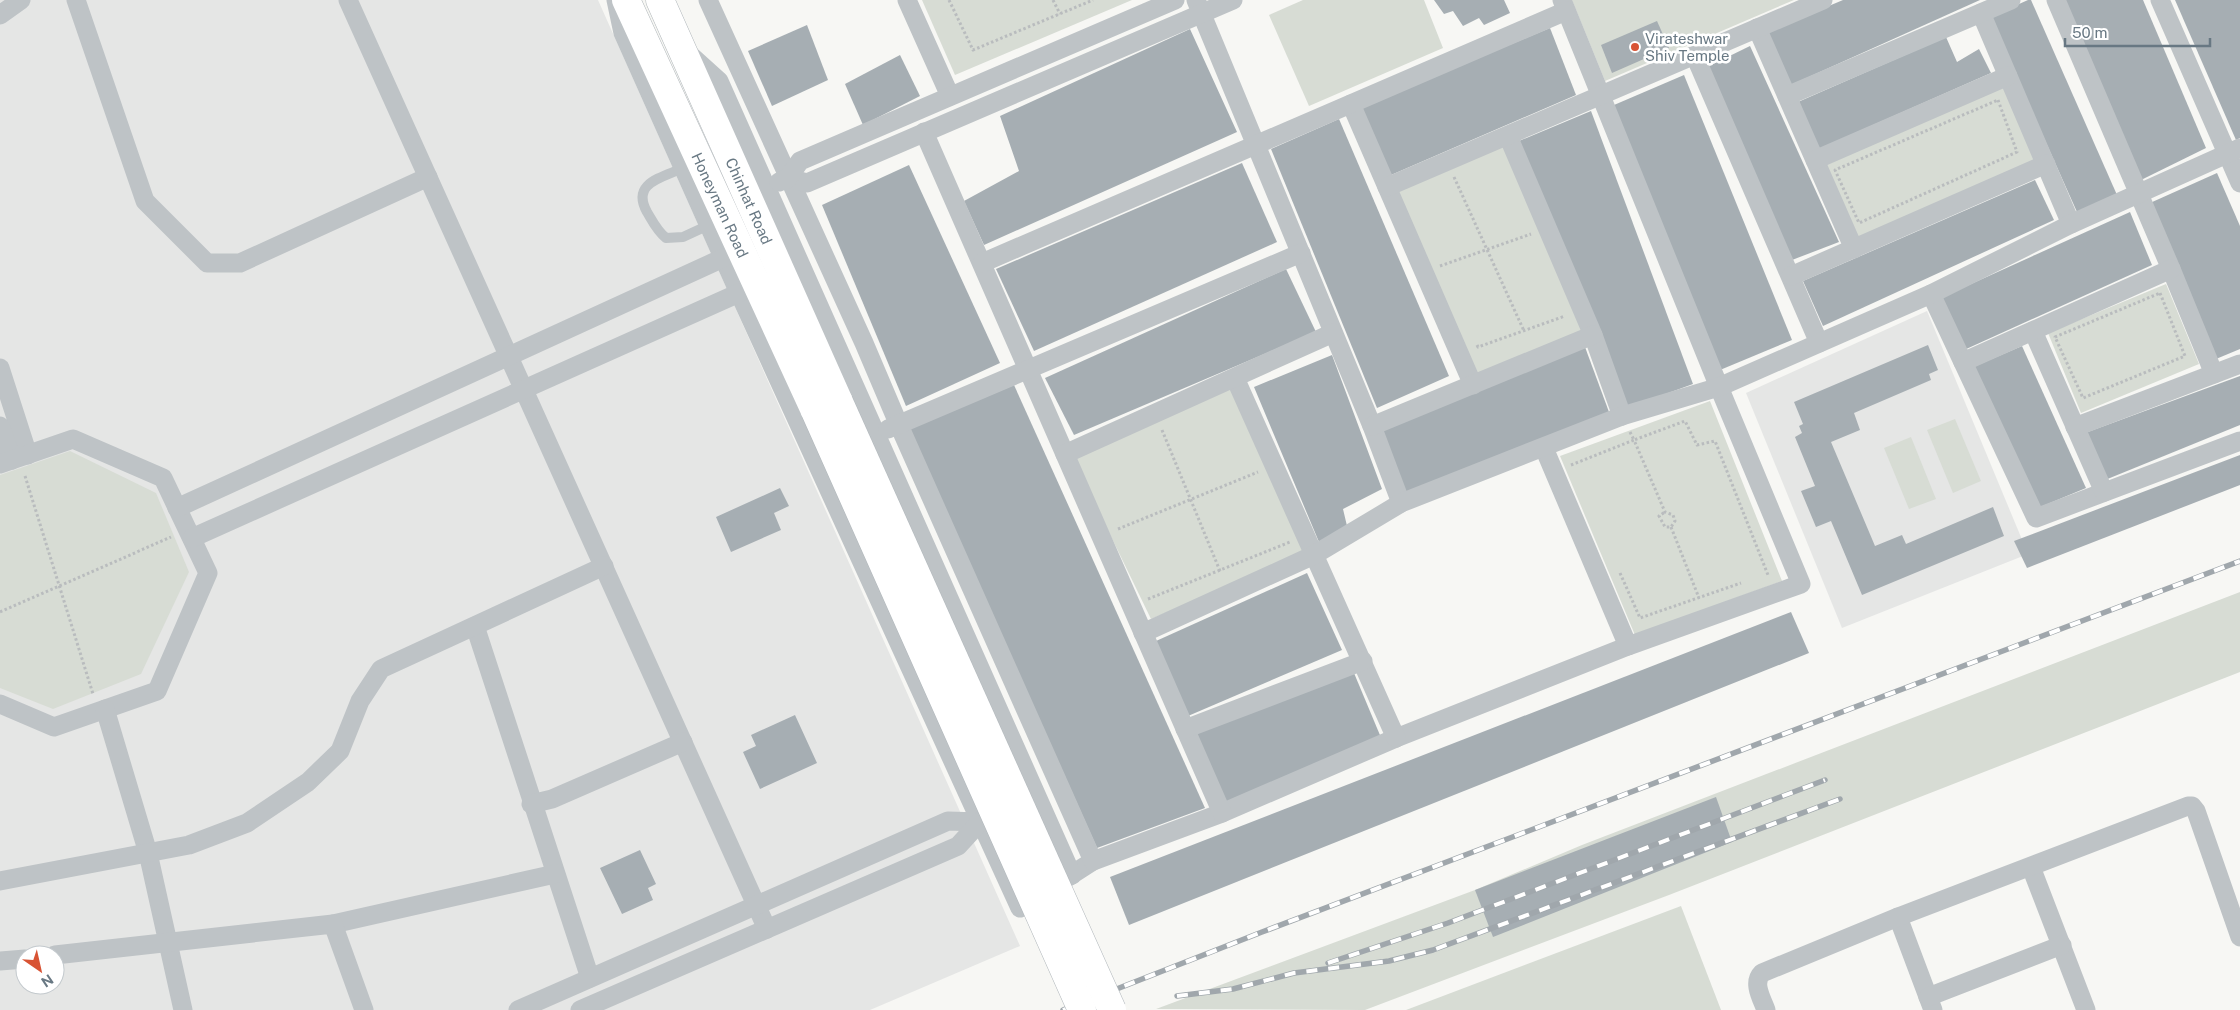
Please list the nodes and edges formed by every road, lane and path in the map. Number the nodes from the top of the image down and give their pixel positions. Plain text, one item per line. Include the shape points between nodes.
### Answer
1 (21, 0) edge
2 (76, 0) edge
3 (348, 0) edge
4 (616, 0) edge
5 (626, 0) edge
6 (660, 0) edge
7 (708, 0) edge
8 (907, 0) edge
9 (949, 0) edge
10 (1053, 0) edge
11 (1093, 0) edge
12 (1175, 0) edge
13 (1233, 0) edge
14 (1824, 0) edge
15 (2011, 0) edge
16 (2056, 0) edge
17 (2160, 0) edge
18 (1564, 6) edge
19 (1199, 7) edge
20 (1981, 13) junction
21 (1060, 14) junction
22 (0, 15) edge
23 (1758, 28) junction
24 (680, 46) junction
25 (729, 47) junction
26 (1695, 56) junction
27 (2008, 76) junction
28 (719, 81) junction
29 (950, 96) junction
30 (1601, 96) junction
31 (1787, 96) junction
32 (1351, 104) junction
33 (924, 132) junction
34 (1508, 136) junction
35 (1256, 145) junction
36 (2233, 151) edge
37 (2017, 152) joint
38 (1815, 160) junction
39 (1447, 162) junction
40 (2046, 164) junction
41 (683, 168) junction
42 (428, 177) junction
43 (788, 178) junction
44 (2240, 183) edge
45 (766, 187) junction
46 (1387, 187) junction
47 (2138, 195) junction
48 (2071, 224) junction
49 (709, 225) junction
50 (1534, 233) dead end
51 (1854, 249) junction
52 (1487, 250) junction
53 (1301, 253) junction
54 (723, 258) junction
55 (1436, 258) dead end
56 (982, 263) junction
57 (1440, 266) junction
58 (2171, 269) junction
59 (1445, 275) dead end
60 (1791, 276) junction
61 (739, 293) junction
62 (1931, 294) junction
63 (1568, 315) dead end
64 (1524, 330) junction
65 (2033, 331) junction
66 (1333, 333) junction
67 (1592, 335) junction
68 (1474, 338) dead end
69 (1819, 342) junction
70 (509, 356) junction
71 (2185, 356) joint
72 (1963, 362) junction
73 (2240, 364) edge
74 (0, 368) edge
75 (1028, 369) junction
76 (2214, 374) junction
77 (1234, 378) junction
78 (1473, 385) junction
79 (1719, 387) junction
80 (524, 389) junction
81 (827, 406) junction
82 (1167, 416) junction
83 (1622, 416) junction
84 (898, 424) junction
85 (0, 426) edge
86 (1372, 426) junction
87 (2075, 427) junction
88 (1154, 430) dead end
89 (877, 436) junction
90 (1634, 440) junction
91 (2240, 441) edge
92 (1544, 448) junction
93 (1065, 454) junction
94 (15, 459) edge
95 (1261, 470) dead end
96 (1575, 473) dead end
97 (2104, 492) junction
98 (1191, 500) junction
99 (1401, 503) junction
100 (177, 508) junction
101 (1665, 512) junction
102 (1114, 520) dead end
103 (1671, 527) junction
104 (1118, 529) junction
105 (1287, 533) dead end
106 (190, 534) junction
107 (1122, 538) dead end
108 (1314, 555) junction
109 (604, 566) junction
110 (1220, 570) junction
111 (1620, 572) dead end
112 (1759, 578) dead end
113 (1750, 580) dead end
114 (60, 586) junction
115 (1145, 591) dead end
116 (1698, 597) junction
117 (0, 612) edge
118 (1706, 617) junction
119 (475, 626) junction
120 (1143, 633) junction
121 (1628, 646) junction
122 (1363, 661) junction
123 (0, 704) edge
124 (102, 710) junction
125 (1185, 729) junction
126 (1396, 738) junction
127 (683, 742) junction
128 (531, 804) junction
129 (1222, 813) junction
130 (980, 822) junction
131 (148, 853) junction
132 (1093, 861) junction
133 (2031, 867) junction
134 (554, 874) junction
135 (1072, 875) junction
136 (0, 882) edge
137 (757, 905) junction
138 (1898, 917) junction
139 (333, 924) junction
140 (767, 929) junction
141 (2240, 937) edge
142 (168, 943) junction
143 (2062, 945) junction
144 (65, 954) edge
145 (15, 960) edge
146 (0, 961) edge
147 (590, 978) junction
148 (1931, 1003) edge
149 (183, 1010) edge
150 (364, 1010) edge
151 (518, 1010) edge
152 (580, 1010) edge
153 (1082, 1010) edge
154 (1112, 1010) edge
155 (1766, 1010) edge
156 (2086, 1010) edge

1 - 22 street
2 - 42 street via 144,201 207,263 240,263
3 - 42 street
4 - 41 street via 623,33
5 - 81 street, Honeyman Road
6 - 24 street, Chinhat Road
7 - 25 street
8 - 29 street
9 - 21 path via 973,50
10 - 21 path
11 - 21 path
12 - 29 street
13 - 19 street
14 - 23 street
15 - 20 street
16 - 47 street
17 - 36 street
18 - 30 street
18 - 32 street
19 - 33 street
19 - 35 street
20 - 27 street
20 - 31 street
23 - 26 street
23 - 31 street
24 - 28 street
24 - 81 street, Chinhat Road
25 - 28 street
25 - 43 street
26 - 30 street
26 - 60 street
27 - 38 street
27 - 40 street
28 - 45 street
29 - 43 street via 800,160
30 - 34 street
30 - 79 street
31 - 38 street
32 - 35 street
32 - 46 street
33 - 43 street via 807,183
33 - 56 street
34 - 39 street
34 - 67 street
35 - 53 street
35 - 56 street
36 - 44 street
36 - 47 street
37 - 37 path via 1859,223 1835,170 1998,100
38 - 51 street
39 - 46 street
39 - 52 path
40 - 48 street
40 - 51 street
41 - 49 street
41 - 49 lane via 644,188 642,202 666,238 683,237
42 - 70 street
43 - 45 street
43 - 84 street
45 - 89 street
46 - 78 street
47 - 48 street
47 - 58 street
48 - 62 street
49 - 54 street
50 - 52 path
51 - 60 street
52 - 57 path
52 - 64 path
53 - 66 street
53 - 75 street
54 - 61 street
54 - 70 street
55 - 57 path
56 - 75 street
57 - 59 path
58 - 65 street
58 - 76 street
60 - 69 street
61 - 80 street
61 - 130 street
62 - 69 street
62 - 72 street
63 - 64 path
64 - 68 path via 1478,347
65 - 72 street
65 - 87 street
66 - 77 street
66 - 86 street
67 - 78 street
67 - 83 street
69 - 79 street
70 - 80 street
70 - 100 street
71 - 71 path via 2082,398 2055,337 2160,293
72 - 97 street via 2036,518
73 - 76 street
74 - 94 street
75 - 84 street
75 - 93 street
76 - 87 street
77 - 82 street
77 - 108 street
78 - 86 street
79 - 83 street
79 - 118 street via 1801,584
80 - 106 street
80 - 109 street
81 - 153 street, bridge
81 - 154 street, bridge
82 - 88 path
82 - 93 street
82 - 98 path via 1161,427
83 - 90 path
83 - 92 street
84 - 89 street
84 - 132 street
85 - 94 street
86 - 99 street
87 - 97 street
89 - 135 street
90 - 96 path via 1570,464
90 - 101 path
90 - 112 path via 1685,421 1697,445 1715,441 1768,575
91 - 97 street
92 - 99 street
92 - 121 street
93 - 120 street
94 - 100 street via 73,439 163,478
94 - 114 path
95 - 98 path
98 - 104 path
98 - 110 path
99 - 108 street
100 - 106 street
101 - 103 path via 1673,515 1675,520
101 - 103 path via 1659,516 1662,524
102 - 104 path
103 - 116 path
104 - 107 path
105 - 110 path via 1291,542
106 - 114 path
106 - 124 street via 208,573 157,691
108 - 120 street
108 - 122 street
109 - 119 street
109 - 127 street
110 - 115 path via 1149,600
111 - 116 path via 1640,618
113 - 116 path
114 - 117 path
114 - 124 path
116 - 118 path
118 - 121 street
119 - 128 street
119 - 131 street via 381,669 360,701 340,751 308,782 247,823 189,845
120 - 125 street
121 - 126 street
122 - 125 street
122 - 126 street
123 - 124 street via 54,727
124 - 131 street
125 - 129 street
126 - 129 street
127 - 128 street via 552,799
127 - 137 street
128 - 134 street
129 - 132 street
130 - 135 street via 1020,908
130 - 137 street via 948,821
130 - 140 street via 958,846
131 - 136 street
131 - 142 street
132 - 135 street
133 - 138 street
133 - 141 street via 2192,806
133 - 143 street
134 - 139 street
134 - 147 street
137 - 140 street
137 - 147 street
138 - 148 street
138 - 155 street via 1762,973 1757,985
139 - 142 street
139 - 150 street
140 - 152 street
142 - 144 street
142 - 149 street
143 - 148 street
143 - 156 street
145 - 146 street
147 - 151 street

